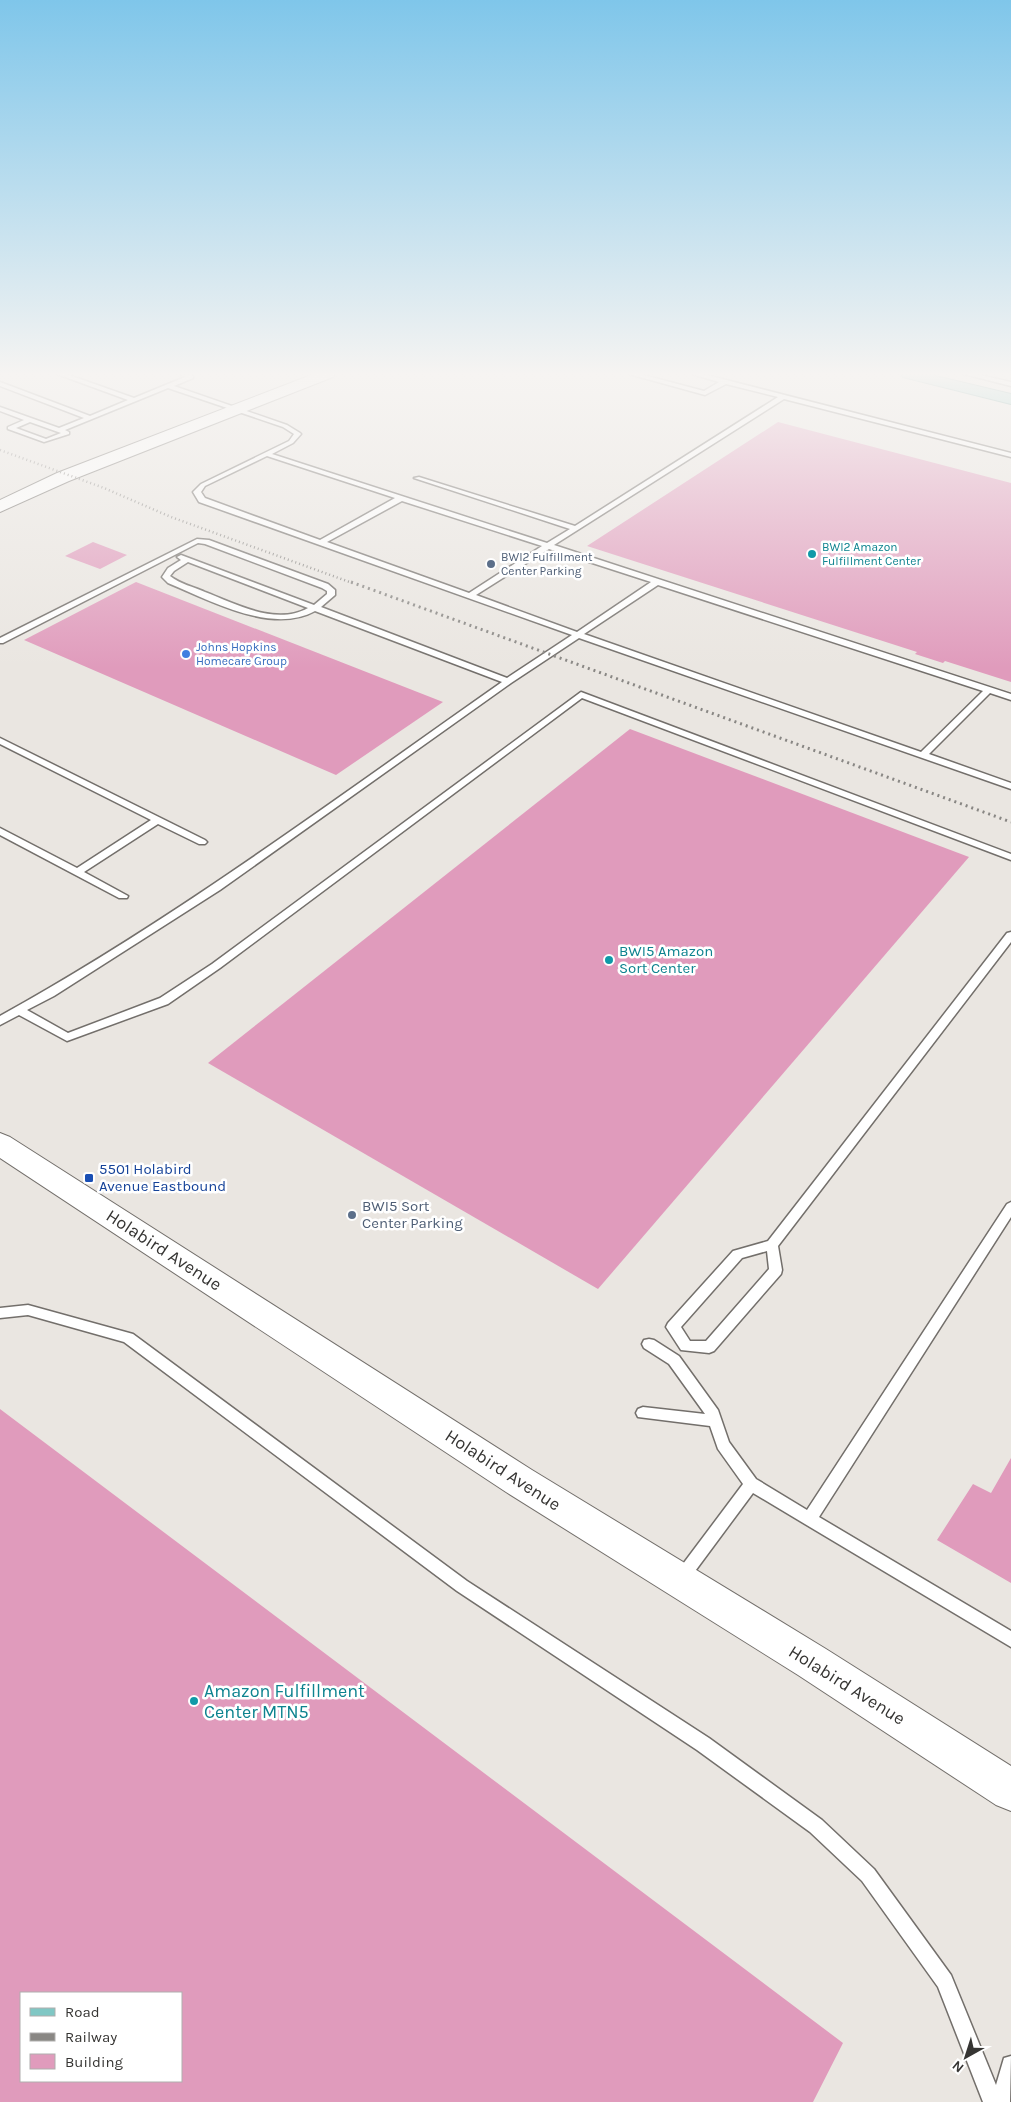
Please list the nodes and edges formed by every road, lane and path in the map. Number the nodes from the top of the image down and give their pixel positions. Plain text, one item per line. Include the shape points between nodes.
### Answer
1 (76, 472) edge
2 (229, 472) edge
3 (322, 472) edge
4 (664, 472) edge
5 (417, 478) dead end
6 (401, 498) junction
7 (0, 507) edge
8 (575, 528) junction
9 (320, 543) junction
10 (547, 546) junction
11 (170, 553) junction
12 (187, 560) junction
13 (657, 582) junction
14 (469, 596) junction
15 (318, 608) junction
16 (579, 635) junction
17 (0, 640) edge
18 (508, 680) junction
19 (989, 689) junction
20 (1011, 697) edge
21 (0, 741) edge
22 (12, 748) junction
23 (0, 754) edge
24 (923, 755) junction
25 (1011, 786) edge
26 (158, 820) junction
27 (0, 832) edge
28 (202, 842) dead end
29 (1011, 857) edge
30 (77, 872) junction
31 (123, 896) dead end
32 (1011, 935) edge
33 (18, 1010) junction
34 (0, 1021) edge
35 (0, 1144) edge
36 (1011, 1207) edge
37 (772, 1245) junction
38 (0, 1313) edge
39 (649, 1344) dead end
40 (686, 1346) junction
41 (674, 1360) junction
42 (643, 1413) dead end
43 (715, 1421) junction
44 (751, 1484) junction
45 (809, 1519) junction
46 (679, 1580) junction
47 (1011, 1640) edge
48 (1011, 1790) edge
49 (1011, 2065) edge
50 (993, 2102) edge
51 (1000, 2102) edge

1 - 7 main road
2 - 9 lane via 203,485 197,492 198,496
3 - 6 lane
4 - 8 lane
5 - 8 lane
6 - 9 lane
6 - 10 lane
8 - 10 lane
9 - 14 lane
10 - 13 lane
10 - 14 lane
11 - 12 lane
11 - 15 lane via 190,543 206,542 325,586 331,590 331,595
11 - 17 lane
12 - 15 lane
12 - 15 lane via 166,573 166,578 270,618 292,617
13 - 16 lane
13 - 19 lane
14 - 16 lane
15 - 18 lane
16 - 18 lane
16 - 24 lane
18 - 33 lane via 216,888
19 - 20 lane
19 - 24 lane
21 - 22 lane
22 - 23 lane
22 - 26 lane
24 - 25 lane
26 - 28 lane
26 - 30 lane
27 - 30 lane
29 - 33 lane via 581,695 216,966 164,1001 67,1037
30 - 31 lane
32 - 37 lane
33 - 34 lane
35 - 46 main road, Holabird Avenue via 520,1482
36 - 45 lane
37 - 40 lane via 776,1270 743,1310 709,1347
37 - 40 lane via 738,1254 673,1327
38 - 50 lane via 28,1310 128,1338 462,1586 703,1744 816,1826 868,1875 945,1981
39 - 41 lane
40 - 41 lane
41 - 43 lane
42 - 43 lane
43 - 44 lane via 723,1445
44 - 45 lane
44 - 46 lane
45 - 47 lane
46 - 48 main road, Holabird Avenue
49 - 51 lane

